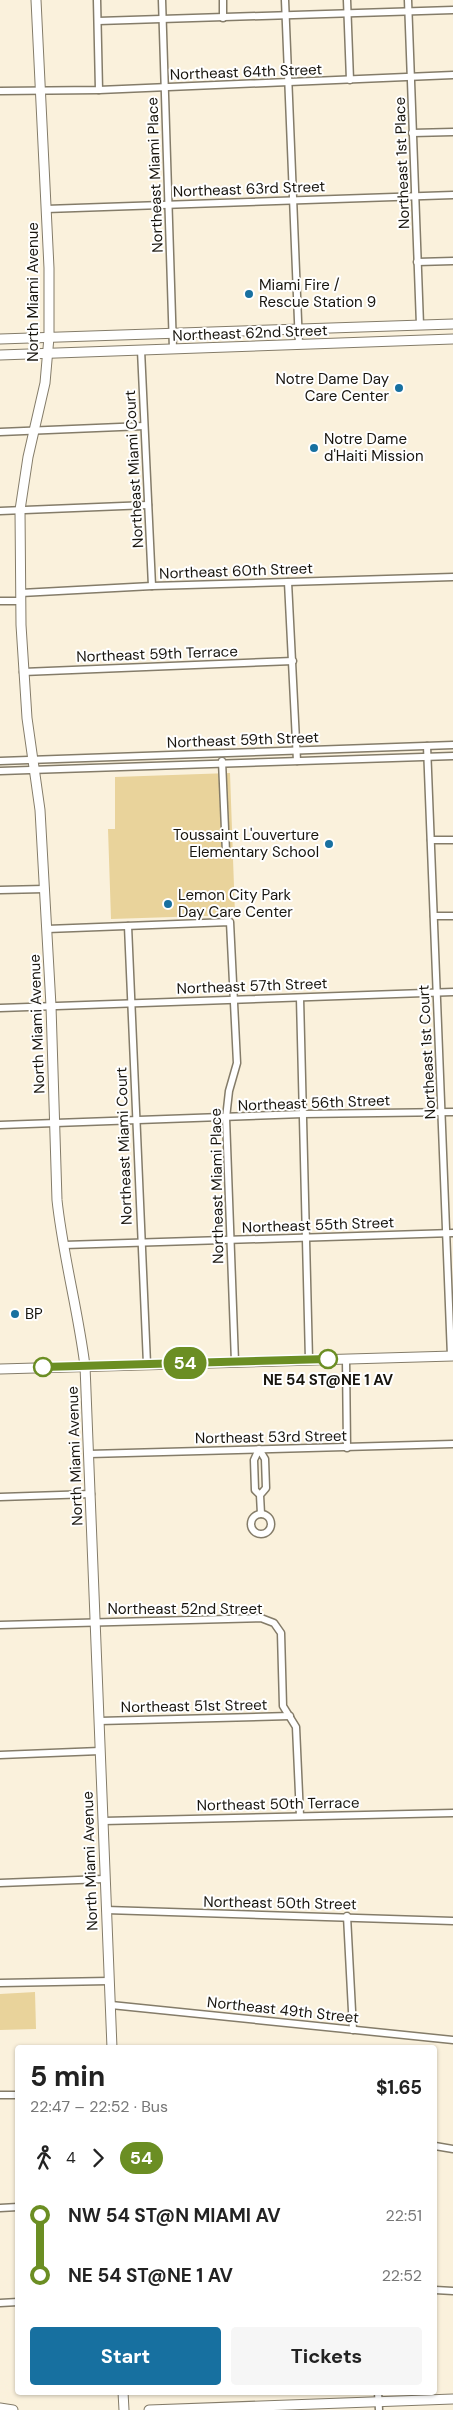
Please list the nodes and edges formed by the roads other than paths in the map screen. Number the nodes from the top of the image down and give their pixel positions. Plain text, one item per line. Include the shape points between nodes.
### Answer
1 (36, 0) edge
2 (97, 0) edge
3 (162, 0) edge
4 (224, 0) edge
5 (285, 0) edge
6 (347, 0) edge
7 (408, 0) edge
8 (453, 10) edge
9 (409, 12) junction
10 (347, 13) junction
11 (285, 15) junction
12 (223, 18) junction
13 (162, 20) junction
14 (98, 21) junction
15 (453, 75) edge
16 (412, 76) junction
17 (350, 80) junction
18 (289, 83) junction
19 (164, 88) junction
20 (99, 90) junction
21 (0, 91) edge
22 (40, 91) junction
23 (453, 132) edge
24 (412, 133) junction
25 (453, 195) edge
26 (415, 196) junction
27 (294, 201) junction
28 (169, 204) junction
29 (46, 209) junction
30 (453, 261) edge
31 (418, 262) junction
32 (453, 324) edge
33 (420, 325) junction
34 (299, 329) junction
35 (172, 333) junction
36 (49, 337) junction
37 (0, 338) edge
38 (453, 339) edge
39 (299, 345) junction
40 (173, 349) junction
41 (141, 350) junction
42 (48, 353) junction
43 (0, 355) edge
44 (144, 426) junction
45 (35, 430) junction
46 (0, 432) edge
47 (148, 505) junction
48 (20, 510) junction
49 (0, 511) edge
50 (453, 577) edge
51 (288, 582) junction
52 (152, 586) junction
53 (20, 597) junction
54 (0, 601) edge
55 (293, 661) junction
56 (23, 672) junction
57 (427, 746) junction
58 (453, 746) edge
59 (296, 750) junction
60 (221, 753) junction
61 (453, 756) edge
62 (427, 757) junction
63 (33, 760) junction
64 (0, 761) edge
65 (297, 761) junction
66 (222, 764) junction
67 (35, 770) junction
68 (0, 771) edge
69 (431, 840) junction
70 (453, 840) edge
71 (226, 852) dead end
72 (45, 889) junction
73 (0, 890) edge
74 (434, 916) junction
75 (453, 916) edge
76 (128, 926) junction
77 (47, 929) junction
78 (436, 992) junction
79 (453, 992) edge
80 (300, 998) junction
81 (233, 1000) junction
82 (130, 1003) junction
83 (51, 1006) junction
84 (0, 1008) edge
85 (443, 1112) junction
86 (453, 1112) edge
87 (302, 1114) junction
88 (226, 1118) junction
89 (136, 1121) junction
90 (55, 1123) junction
91 (0, 1125) edge
92 (445, 1233) junction
93 (453, 1233) edge
94 (307, 1238) junction
95 (230, 1240) junction
96 (140, 1243) junction
97 (64, 1245) junction
98 (452, 1356) edge
99 (346, 1359) junction
100 (309, 1360) junction
101 (235, 1362) junction
102 (147, 1364) junction
103 (85, 1366) junction
104 (0, 1369) edge
105 (453, 1444) edge
106 (347, 1448) junction
107 (260, 1449) junction
108 (89, 1454) junction
109 (91, 1494) junction
110 (260, 1495) junction
111 (0, 1497) edge
112 (261, 1514) dead end
113 (95, 1622) junction
114 (0, 1625) edge
115 (290, 1716) junction
116 (99, 1721) junction
117 (100, 1751) junction
118 (0, 1754) edge
119 (453, 1813) edge
120 (300, 1816) junction
121 (103, 1821) junction
122 (104, 1880) junction
123 (0, 1883) edge
124 (106, 1910) junction
125 (347, 1916) junction
126 (453, 1921) edge
127 (109, 1981) junction
128 (0, 1983) edge
129 (111, 2005) junction
130 (353, 2030) junction
131 (453, 2040) edge
132 (112, 2045) edge
133 (0, 2095) edge
134 (15, 2095) edge
135 (437, 2146) edge
136 (453, 2149) edge
137 (15, 2207) edge
138 (0, 2208) edge
139 (437, 2290) edge
140 (453, 2291) edge
141 (0, 2302) edge
142 (15, 2302) edge
143 (123, 2395) edge
144 (453, 2399) edge
145 (378, 2401) edge
146 (0, 2408) edge
147 (13, 2410) edge
148 (124, 2410) edge
149 (149, 2410) edge

1 - 22 main road, North Miami Avenue
2 - 14 street
3 - 13 street, Northeast Miami Place
4 - 12 street
5 - 11 street
6 - 10 street
7 - 9 street, Northeast 1st Place
8 - 9 street
9 - 10 street
9 - 16 street, Northeast 1st Place
10 - 11 street
10 - 17 street
11 - 12 street
11 - 18 street
12 - 13 street
13 - 14 street
13 - 19 street, Northeast Miami Place
14 - 20 street
15 - 16 street, Northeast 64th Street
16 - 17 street, Northeast 64th Street
16 - 24 street, Northeast 1st Place
17 - 18 street, Northeast 64th Street
18 - 19 street, Northeast 64th Street
18 - 27 street
19 - 20 street, Northeast 64th Street
19 - 28 street, Northeast Miami Place
20 - 22 street, Northeast 64th Street
21 - 22 street, Northeast 64th Street
22 - 29 main road, North Miami Avenue
23 - 24 street
24 - 26 street, Northeast 1st Place
25 - 26 street, Northeast 63rd Street
26 - 27 street, Northeast 63rd Street
26 - 31 street, Northeast 1st Place
27 - 28 street, Northeast 63rd Street
27 - 34 street
28 - 29 street, Northeast 63rd Street
28 - 35 street, Northeast Miami Place
29 - 36 main road, North Miami Avenue
30 - 31 street
31 - 33 street, Northeast 1st Place
32 - 33 main road, Northeast 62nd Street
33 - 34 main road, Northeast 62nd Street
34 - 35 main road, Northeast 62nd Street
34 - 39 street
35 - 36 main road, Northeast 62nd Street
35 - 40 street, Northeast Miami Place
36 - 37 main road, Northeast 62nd Street
36 - 42 main road, North Miami Avenue
38 - 39 main road, Northeast 62nd Street
39 - 40 main road, Northeast 62nd Street
40 - 41 main road, Northeast 62nd Street
41 - 42 main road, Northeast 62nd Street
41 - 44 street, Northeast Miami Court
42 - 43 main road, Northeast 62nd Street
42 - 45 main road, North Miami Avenue
44 - 45 street
44 - 47 street, Northeast Miami Court
45 - 46 street
45 - 48 main road, North Miami Avenue
47 - 48 street
47 - 52 street, Northeast Miami Court
48 - 49 street
48 - 53 main road, North Miami Avenue
50 - 51 street, Northeast 60th Street
51 - 52 street, Northeast 60th Street
51 - 55 street
52 - 53 street, Northeast 60th Street
53 - 54 street, Northeast 60th Street
53 - 56 main road, North Miami Avenue
55 - 56 street, Northeast 59th Terrace
55 - 59 street
56 - 63 main road, North Miami Avenue
57 - 58 street, Northeast 59th Street
57 - 59 street, Northeast 59th Street
57 - 62 street, Northeast 1st Court
59 - 60 street, Northeast 59th Street
59 - 65 street
60 - 63 street, Northeast 59th Street
60 - 66 street
61 - 62 street, Northeast 59th Street
62 - 65 street, Northeast 59th Street
62 - 69 street, Northeast 1st Court
63 - 64 street, Northeast 59th Street
63 - 67 main road, North Miami Avenue
65 - 66 street, Northeast 59th Street
66 - 67 street, Northeast 59th Street
66 - 71 street
67 - 68 street, Northeast 59th Street
67 - 72 main road, North Miami Avenue
69 - 70 street
69 - 74 street, Northeast 1st Court
72 - 73 street
72 - 77 main road, North Miami Avenue
74 - 75 street
74 - 78 street, Northeast 1st Court
76 - 77 street
76 - 81 street, Northeast Miami Place via 230,922
76 - 82 street, Northeast Miami Court
77 - 83 main road, North Miami Avenue
78 - 79 street, Northeast 57th Street
78 - 80 street, Northeast 57th Street
78 - 85 street, Northeast 1st Court
80 - 81 street, Northeast 57th Street
80 - 87 street
81 - 82 street, Northeast 57th Street
81 - 88 street, Northeast Miami Place via 237,1063
82 - 83 street, Northeast 57th Street
82 - 89 street, Northeast Miami Court
83 - 84 street, Northeast 57th Street
83 - 90 main road, North Miami Avenue
85 - 86 street, Northeast 56th Street
85 - 87 street, Northeast 56th Street
85 - 92 street, Northeast 1st Court
87 - 88 street, Northeast 56th Street
87 - 94 street
88 - 89 street, Northeast 56th Street
88 - 95 street, Northeast Miami Place
89 - 90 street, Northeast 56th Street
89 - 96 street, Northeast Miami Court
90 - 91 street, Northeast 56th Street
90 - 97 main road, North Miami Avenue via 57,1200
92 - 93 street, Northeast 55th Street
92 - 94 street, Northeast 55th Street
92 - 98 street, Northeast 1st Court
94 - 95 street, Northeast 55th Street
94 - 100 street
95 - 96 street, Northeast 55th Street
95 - 101 street, Northeast Miami Place
96 - 97 street, Northeast 55th Street
96 - 102 street, Northeast Miami Court
97 - 103 main road, North Miami Avenue
98 - 99 main road
99 - 100 main road
99 - 106 street
100 - 101 main road
101 - 102 main road
102 - 103 main road
103 - 104 main road
103 - 108 main road, North Miami Avenue
105 - 106 street, Northeast 53rd Street
106 - 107 street, Northeast 53rd Street
107 - 108 street, Northeast 53rd Street
107 - 110 street via 265,1458 266,1488
107 - 110 street via 254,1460 255,1490
108 - 109 main road, North Miami Avenue
109 - 111 street
109 - 113 main road, North Miami Avenue
110 - 112 street
113 - 114 street, Northeast 52nd Street
113 - 115 street, Northeast 52nd Street via 262,1618 274,1623 281,1633 283,1706
113 - 116 main road, North Miami Avenue
115 - 116 street, Northeast 51st Street
115 - 120 street via 296,1727
116 - 117 main road, North Miami Avenue
117 - 118 street
117 - 121 main road, North Miami Avenue
119 - 120 street, Northeast 50th Terrace
120 - 121 street, Northeast 50th Terrace
121 - 122 main road, North Miami Avenue
122 - 123 street
122 - 124 main road, North Miami Avenue
124 - 125 street, Northeast 50th Street
124 - 127 main road, North Miami Avenue
125 - 126 street, Northeast 50th Street
125 - 130 street
127 - 128 street
127 - 129 main road, North Miami Avenue
129 - 130 street, Northeast 49th Street
129 - 132 main road, North Miami Avenue
130 - 131 street, Northeast 49th Street
133 - 134 street
135 - 136 street
137 - 138 street
139 - 140 street
141 - 142 street
143 - 148 main road
144 - 145 main road
145 - 149 main road
146 - 147 main road

